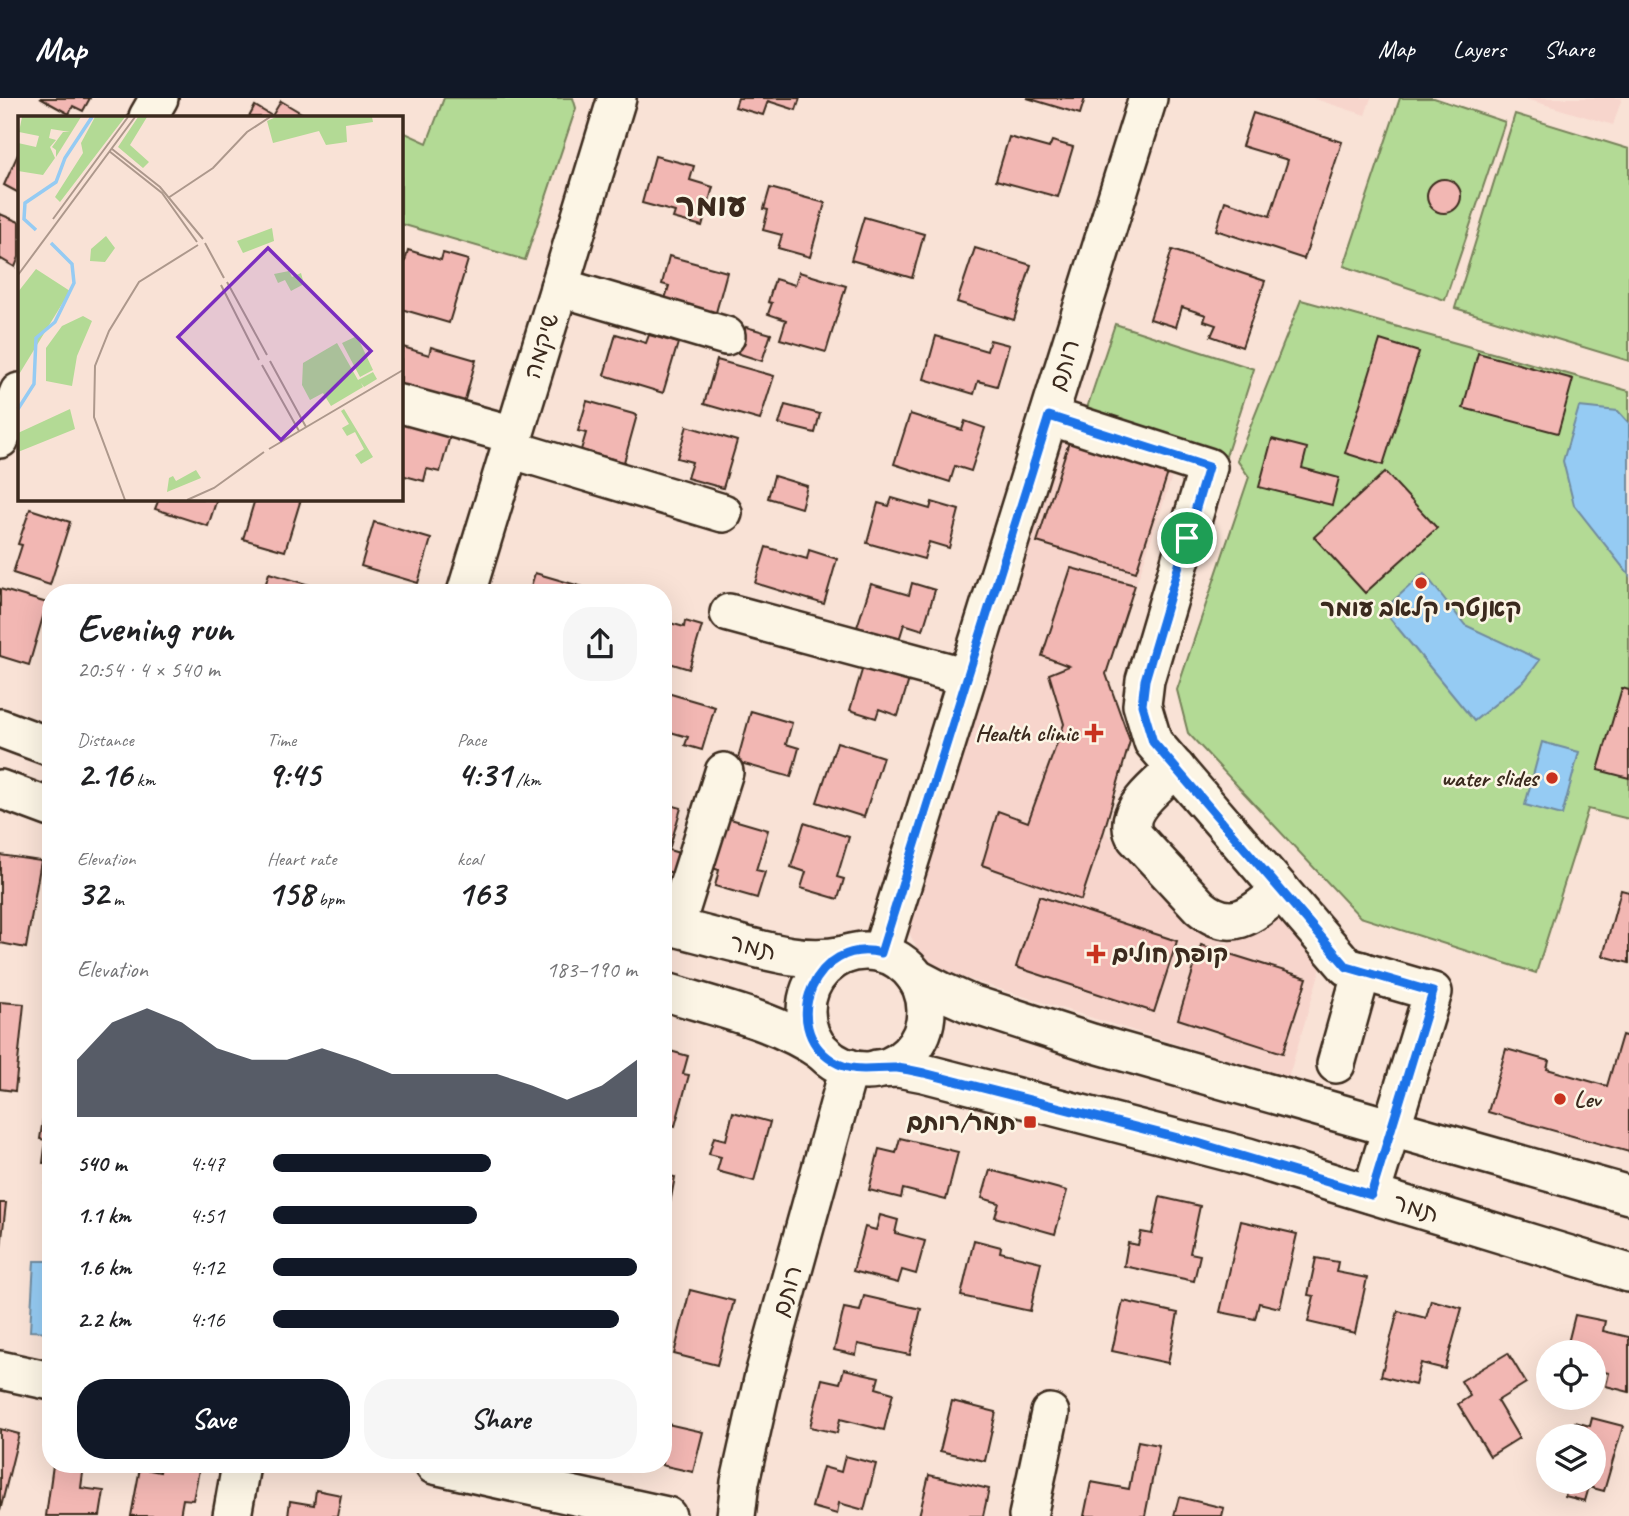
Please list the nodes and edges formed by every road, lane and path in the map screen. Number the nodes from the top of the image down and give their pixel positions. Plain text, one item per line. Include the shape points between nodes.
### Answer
1 (159, 98) edge
2 (596, 98) edge
3 (617, 98) edge
4 (1148, 98) edge
5 (149, 116) edge
6 (601, 150) junction
7 (559, 287) junction
8 (726, 336) dead end
9 (18, 394) edge
10 (402, 404) edge
11 (1049, 416) junction
12 (0, 439) edge
13 (512, 442) junction
14 (723, 513) dead end
15 (469, 584) edge
16 (729, 613) dead end
17 (967, 677) junction
18 (0, 728) edge
19 (42, 744) edge
20 (1176, 768) junction
21 (724, 772) dead end
22 (0, 789) edge
23 (42, 805) edge
24 (1281, 890) junction
25 (672, 918) edge
26 (672, 927) edge
27 (881, 953) junction
28 (844, 955) junction
29 (1362, 971) junction
30 (916, 978) junction
31 (672, 994) edge
32 (850, 1064) junction
33 (1336, 1064) dead end
34 (1392, 1128) junction
35 (1371, 1195) junction
36 (1629, 1195) edge
37 (1629, 1273) edge
38 (0, 1370) edge
39 (42, 1379) edge
40 (1050, 1413) dead end
41 (240, 1473) edge
42 (471, 1473) edge
43 (232, 1516) edge
44 (667, 1516) edge
45 (736, 1516) edge
46 (1027, 1516) edge

1 - 5 street
2 - 6 street
3 - 6 street, שיקמה
4 - 11 street, רותם
6 - 7 street, שיקמה
7 - 8 street
7 - 13 street, שיקמה
9 - 12 street
10 - 13 street
11 - 17 street, רותם
11 - 20 street via 1208,467 1145,680 1142,705 1153,742
13 - 14 street
13 - 15 street, שיקמה
16 - 17 street
17 - 27 street, רותם
18 - 19 street
20 - 24 street
20 - 24 street via 1133,814 1136,838 1200,907 1220,920 1247,917
21 - 25 street
22 - 23 street
24 - 29 street via 1347,967
26 - 28 street, תמר via 788,955
27 - 28 street
27 - 30 street via 909,968
28 - 32 street via 816,978 806,1011 816,1044
29 - 33 street
29 - 34 street via 1433,992
30 - 32 street via 926,1010 922,1033 908,1053 888,1066
30 - 34 street via 968,1003 1028,1023
31 - 32 street, תמר via 759,1021
32 - 35 street, תמר via 915,1071 1049,1104
32 - 45 street, רותם via 760,1388
34 - 35 street
34 - 36 street
35 - 37 street, תמר
38 - 39 street
40 - 46 street
41 - 43 street
42 - 44 street

